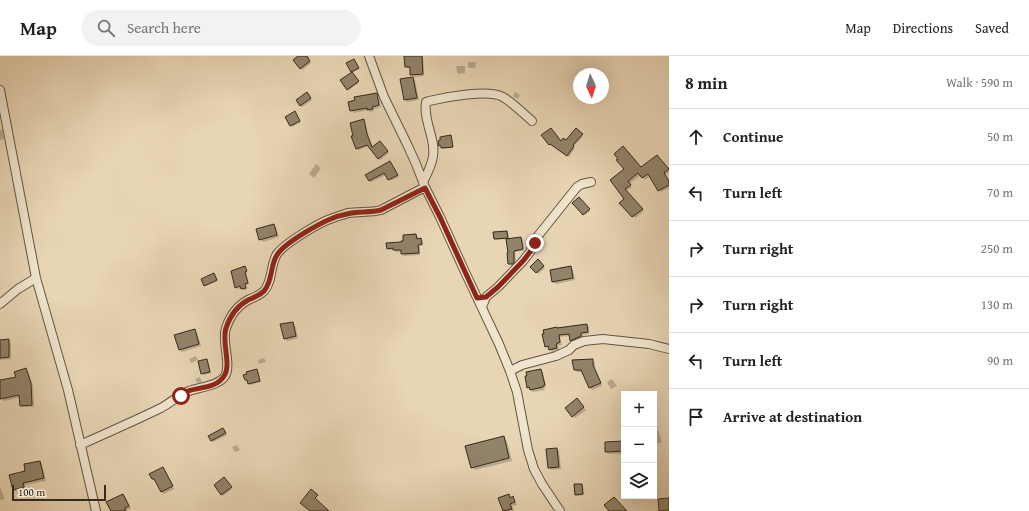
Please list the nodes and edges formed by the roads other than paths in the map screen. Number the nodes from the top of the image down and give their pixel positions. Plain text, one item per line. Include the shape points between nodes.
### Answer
1 (369, 56) edge
2 (0, 90) edge
3 (532, 121) dead end
4 (591, 182) dead end
5 (424, 185) junction
6 (36, 278) junction
7 (486, 297) junction
8 (477, 298) junction
9 (0, 304) edge
10 (482, 306) junction
11 (669, 349) edge
12 (510, 371) junction
13 (80, 445) junction
14 (96, 511) edge
15 (560, 511) edge

1 - 5 street via 384,97
2 - 6 street
3 - 5 street via 512,103 495,95 429,100 426,102 426,116 434,155
4 - 7 street via 577,187 537,237 523,261
5 - 8 street
5 - 13 street via 381,210 349,213 332,218 288,244 275,258 264,291 241,304 228,323 225,330 225,376 209,386 188,392 162,407
6 - 9 street
6 - 13 street via 68,390
7 - 8 street
7 - 10 street
8 - 10 street
10 - 12 street
11 - 12 street via 604,339 584,341 560,354
12 - 15 street via 534,469
13 - 14 street

